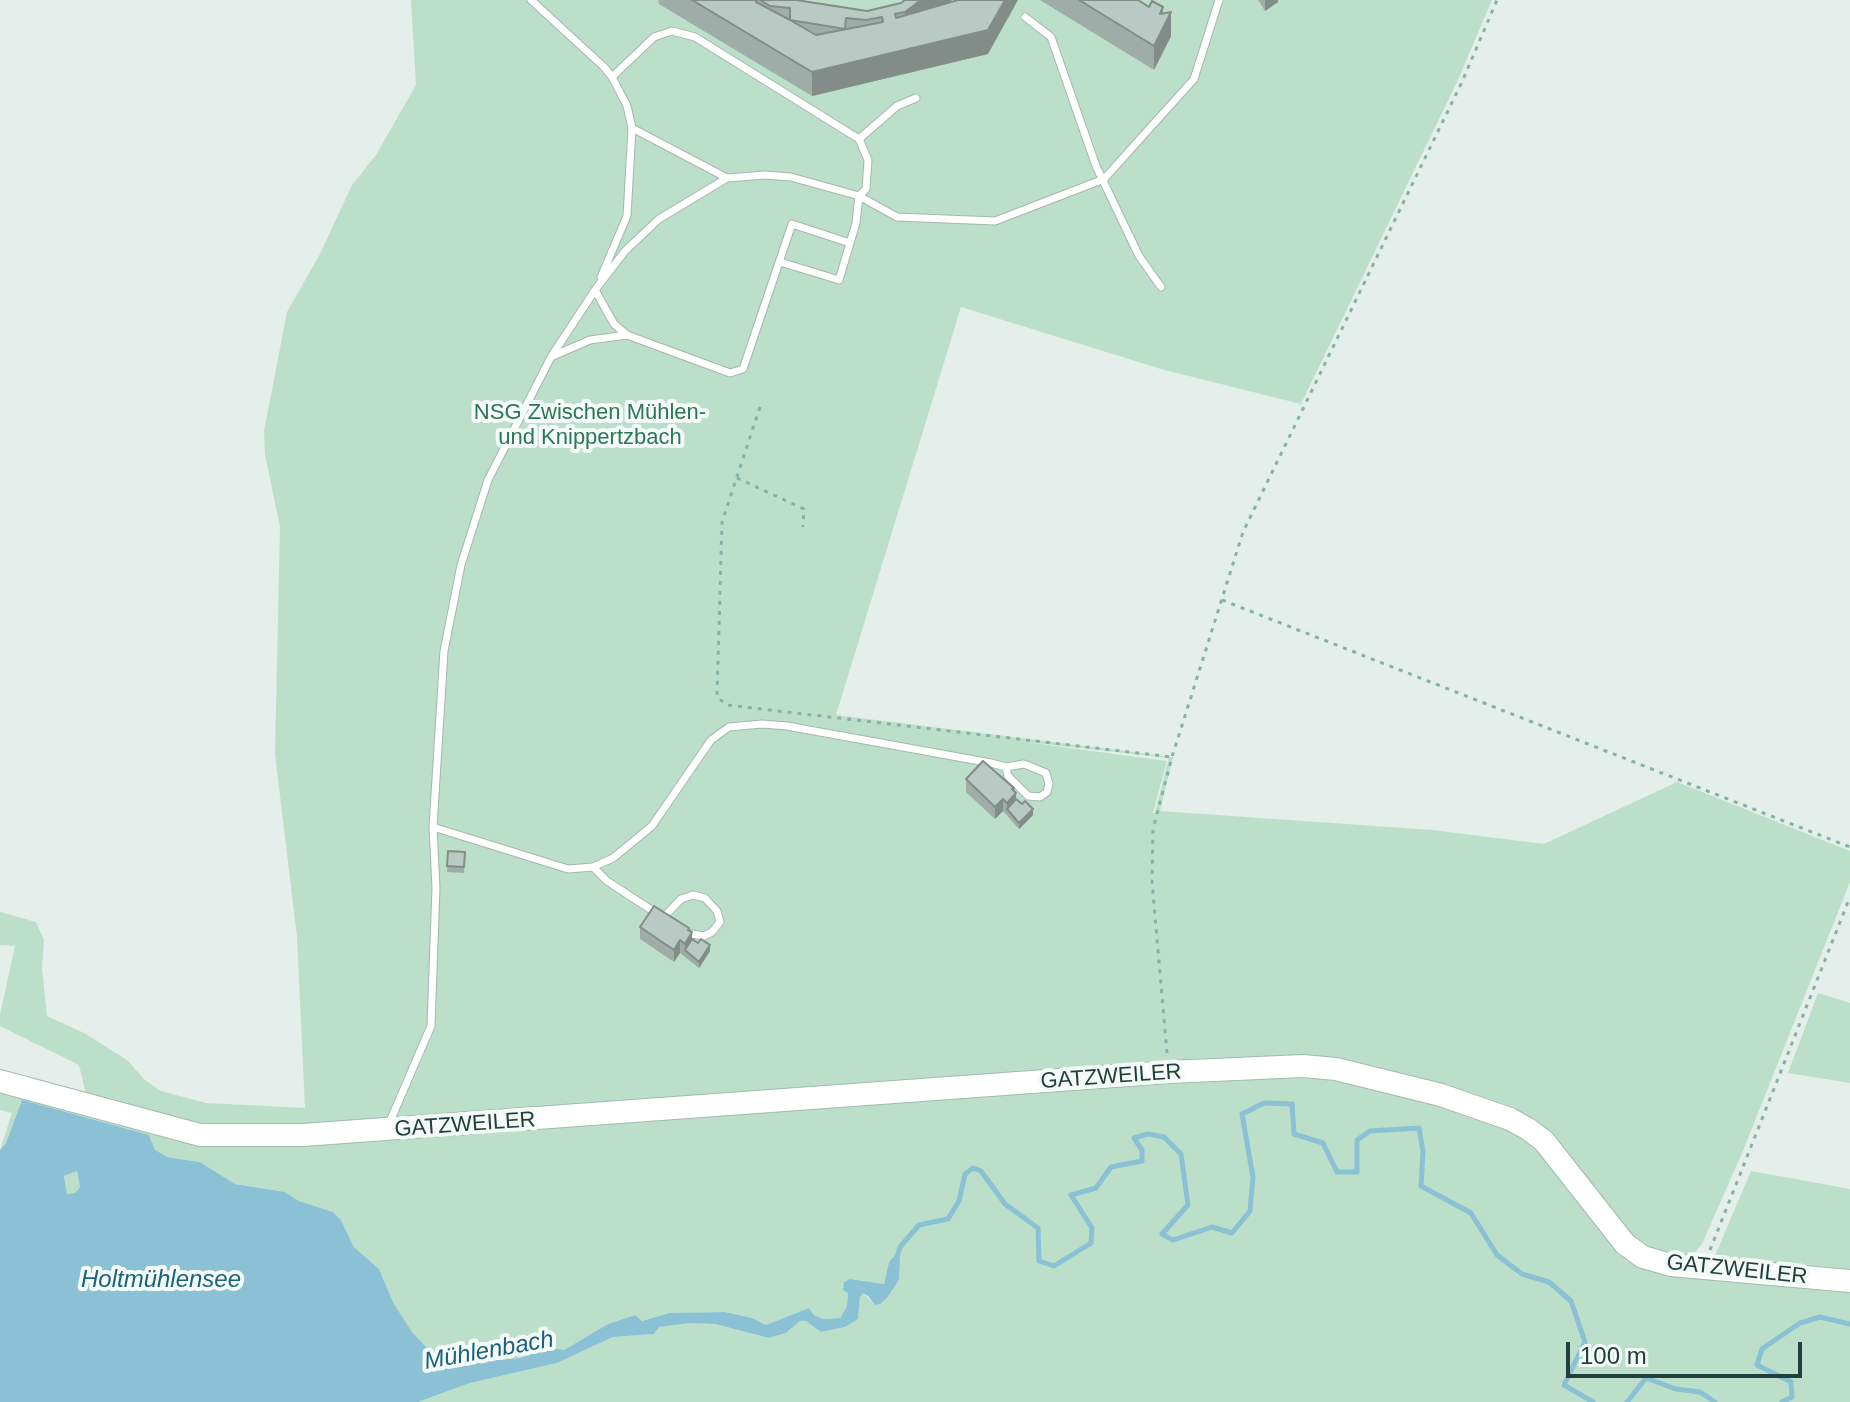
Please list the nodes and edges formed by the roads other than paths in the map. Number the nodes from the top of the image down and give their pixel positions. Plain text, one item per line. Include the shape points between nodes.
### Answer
1 (531, 0) edge
2 (1219, 0) edge
3 (1025, 17) dead end
4 (612, 77) junction
5 (916, 98) dead end
6 (632, 128) junction
7 (859, 139) junction
8 (727, 178) junction
9 (1104, 179) junction
10 (859, 196) junction
11 (850, 243) junction
12 (780, 262) junction
13 (1161, 287) dead end
14 (595, 290) junction
15 (627, 335) junction
16 (551, 357) junction
17 (1006, 767) junction
18 (433, 827) junction
19 (593, 867) junction
20 (663, 918) junction
21 (672, 924) edge
22 (681, 930) edge
23 (0, 1081) edge
24 (386, 1131) junction
25 (1850, 1281) edge

1 - 4 lane
2 - 9 lane via 1194,79
3 - 9 lane via 1051,37
4 - 6 lane
4 - 7 lane via 654,37 672,31 684,34
5 - 7 lane via 897,106
6 - 8 lane
6 - 14 lane via 627,216
7 - 10 lane via 868,160 866,189
8 - 10 lane via 791,177
8 - 14 lane via 659,219
9 - 10 lane via 995,221 897,217
9 - 13 lane via 1139,256
10 - 11 lane
11 - 12 lane via 839,280
11 - 12 lane via 792,224
12 - 15 lane via 743,369 730,373
14 - 15 lane via 614,324
14 - 16 lane
15 - 16 lane via 590,340
16 - 18 lane via 488,480 461,565 444,651
17 - 17 lane via 1022,792 1033,798 1047,792 1046,773 1024,764
17 - 19 lane via 787,726 729,727 711,740 652,826 613,858
18 - 19 lane via 568,869
18 - 24 lane via 431,1026
19 - 20 lane
20 - 21 lane
20 - 22 lane via 681,899 693,895 711,902 720,922 712,932 697,936
23 - 24 street, GATZWEILER via 200,1135
24 - 25 street, GATZWEILER via 1169,1072 1336,1069 1441,1095 1510,1119 1544,1141 1625,1244 1643,1257 1702,1269

